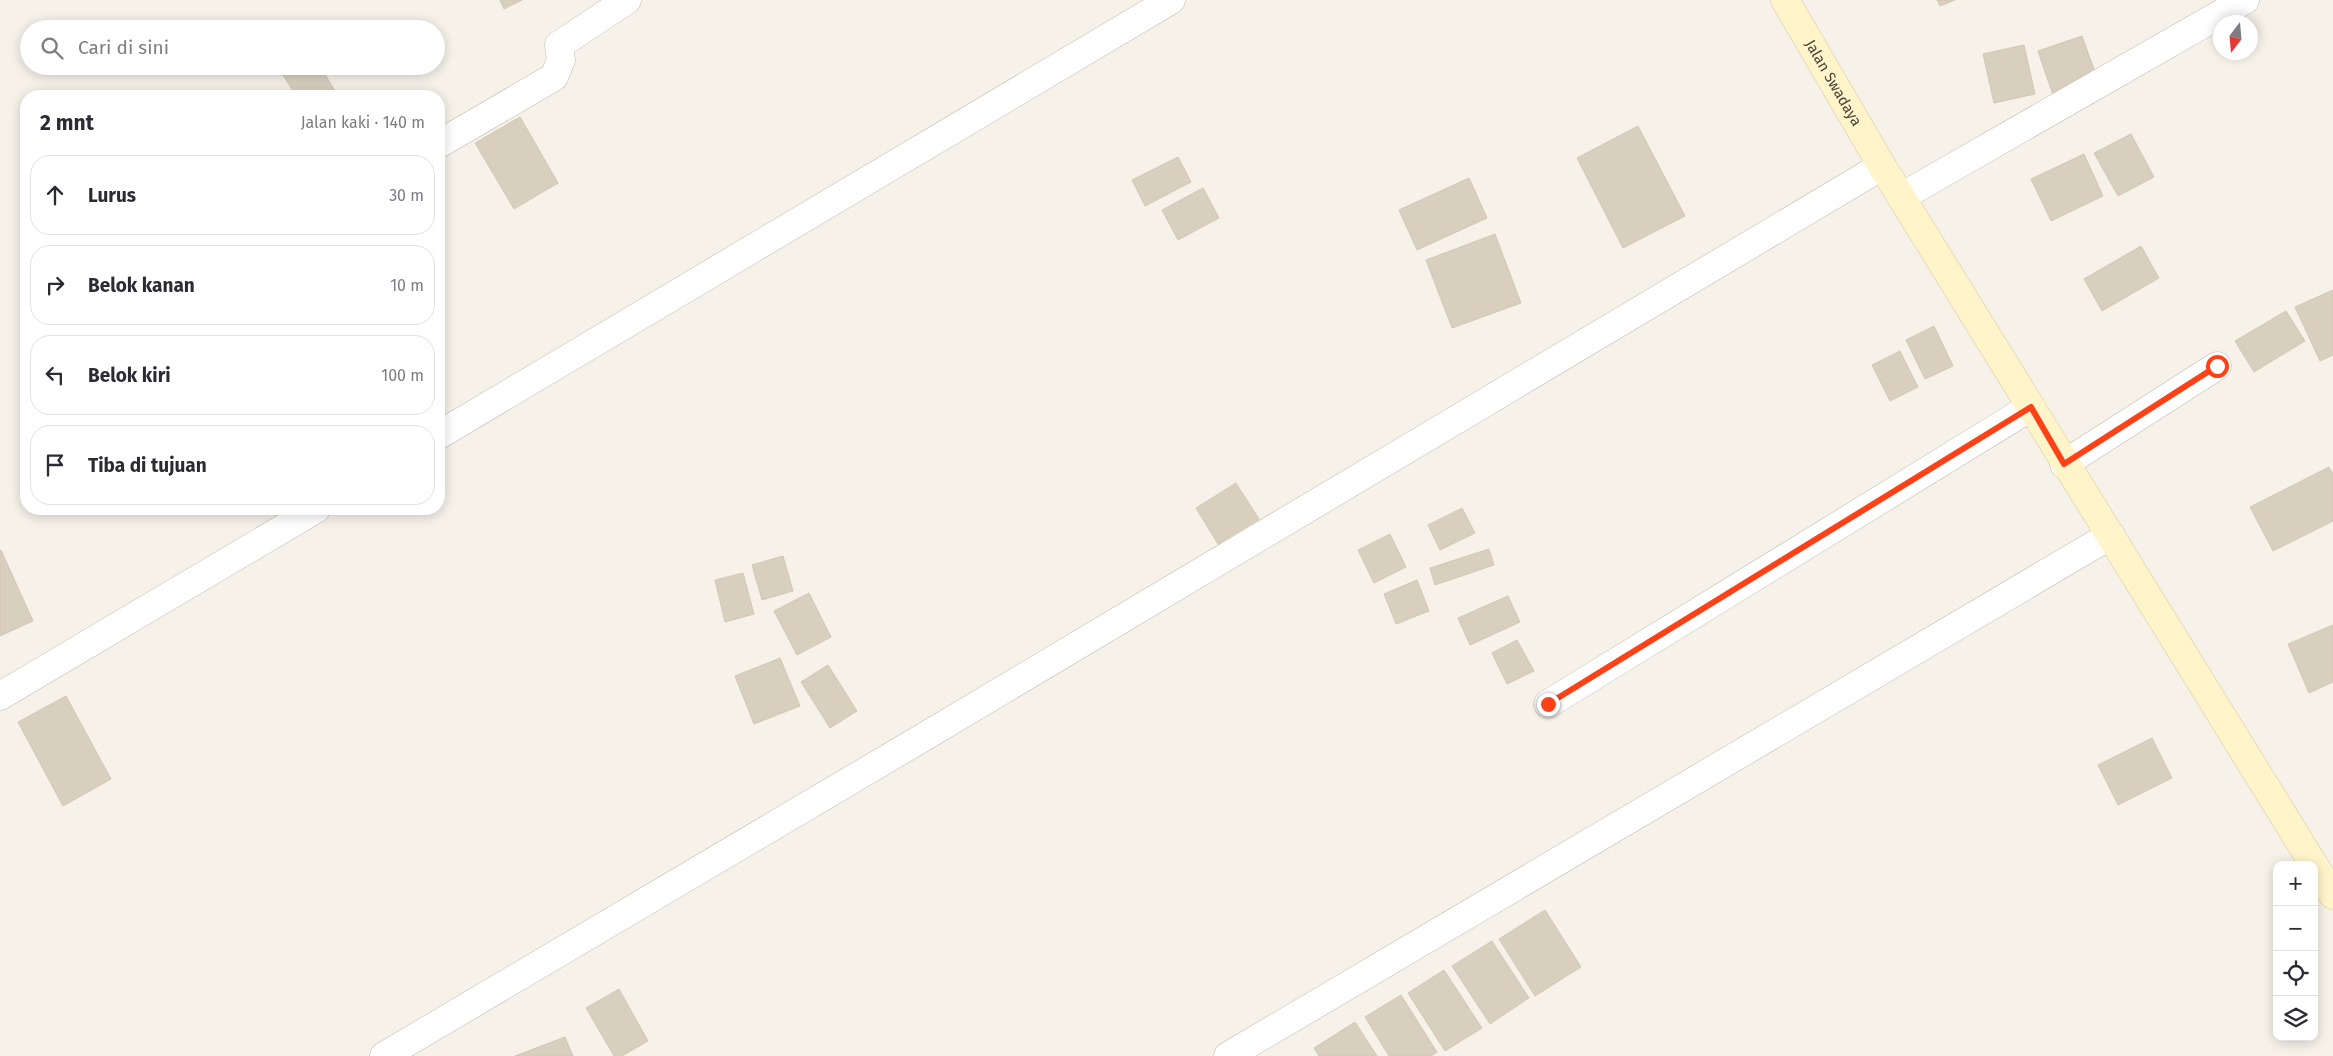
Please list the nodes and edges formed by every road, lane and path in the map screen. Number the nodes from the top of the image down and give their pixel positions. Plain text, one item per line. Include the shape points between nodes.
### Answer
1 (627, 0) edge
2 (1171, 0) edge
3 (1786, 0) edge
4 (2246, 0) edge
5 (445, 141) edge
6 (1882, 166) junction
7 (1901, 197) junction
8 (2217, 366) dead end
9 (2031, 407) junction
10 (445, 432) edge
11 (2064, 464) junction
12 (306, 515) edge
13 (2111, 534) junction
14 (0, 696) edge
15 (1548, 704) dead end
16 (2312, 861) edge
17 (2318, 871) edge
18 (2333, 895) edge
19 (384, 1056) edge
20 (1228, 1056) edge

1 - 5 street via 559,45 561,60 554,77
2 - 10 street
3 - 6 street, Jalan Swadaya
4 - 7 street
6 - 7 street, Jalan Swadaya
6 - 19 street
7 - 9 street, Jalan Swadaya
8 - 11 street
9 - 11 street, Jalan Swadaya
9 - 15 street
11 - 13 street, Jalan Swadaya
12 - 14 street
13 - 16 street, Jalan Swadaya
13 - 20 street
17 - 18 street, Jalan Swadaya

